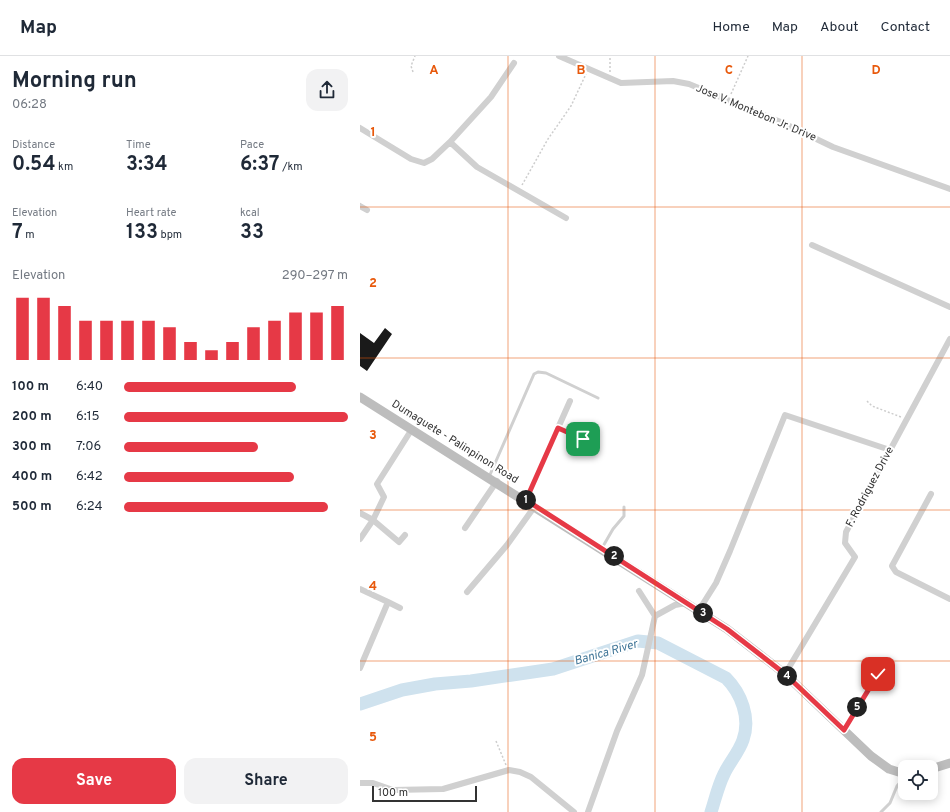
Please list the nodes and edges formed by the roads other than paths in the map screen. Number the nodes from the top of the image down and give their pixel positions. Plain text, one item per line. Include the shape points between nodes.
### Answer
1 (559, 56) edge
2 (514, 63) dead end
3 (360, 128) edge
4 (450, 142) junction
5 (950, 189) edge
6 (360, 206) edge
7 (367, 210) dead end
8 (566, 218) dead end
9 (812, 245) dead end
10 (950, 307) edge
11 (950, 339) edge
12 (360, 397) edge
13 (598, 398) dead end
14 (570, 401) dead end
15 (558, 428) junction
16 (412, 429) junction
17 (583, 439) dead end
18 (890, 450) junction
19 (493, 479) junction
20 (931, 494) dead end
21 (526, 500) junction
22 (535, 506) junction
23 (624, 508) dead end
24 (360, 513) edge
25 (373, 520) junction
26 (465, 528) dead end
27 (405, 535) dead end
28 (360, 539) edge
29 (602, 548) junction
30 (360, 589) edge
31 (639, 590) dead end
32 (467, 592) dead end
33 (950, 599) edge
34 (388, 602) junction
35 (689, 603) junction
36 (400, 608) dead end
37 (700, 610) junction
38 (655, 616) junction
39 (360, 668) edge
40 (785, 674) junction
41 (878, 674) dead end
42 (844, 730) junction
43 (950, 763) edge
44 (938, 767) edge
45 (898, 772) edge
46 (360, 783) edge
47 (898, 784) edge
48 (574, 812) edge
49 (588, 812) edge
50 (881, 812) edge

1 - 5 street, Jose V. Montebon Jr. Drive via 621,83 673,81 689,84 833,147
2 - 4 street via 491,97
3 - 4 street via 411,159 424,163
4 - 8 street via 477,167
6 - 7 street
9 - 10 street
11 - 18 street, F. Rodriguez Drive
12 - 16 main road, Dumaguete - Palinpinon Road
13 - 19 lane via 546,373 534,374
14 - 15 street
15 - 17 lane
15 - 21 street
16 - 19 main road, Dumaguete - Palinpinon Road
16 - 25 street via 377,484 384,497
18 - 37 street via 785,415 730,551 716,583
18 - 40 street, F. Rodriguez Drive via 846,532 845,543 855,557
19 - 21 main road, Dumaguete - Palinpinon Road
19 - 26 street
20 - 33 street via 892,566 896,572
21 - 22 main road, Dumaguete - Palinpinon Road
22 - 29 main road, Dumaguete - Palinpinon Road
22 - 32 street via 507,545
23 - 29 lane via 624,516
24 - 25 street
25 - 27 street via 399,542
25 - 28 street
29 - 35 main road, Dumaguete - Palinpinon Road
30 - 34 street
31 - 38 street
34 - 36 street
34 - 39 street
35 - 37 main road, Dumaguete - Palinpinon Road
35 - 38 street via 675,605
37 - 40 main road, Dumaguete - Palinpinon Road
38 - 49 street via 642,675 617,731
40 - 42 main road, Dumaguete - Palinpinon Road
41 - 42 street
42 - 45 main road, Dumaguete - Palinpinon Road via 871,756 889,769
43 - 44 main road
46 - 48 street via 373,783 393,790 443,790 509,770 531,777
47 - 50 lane via 890,802

